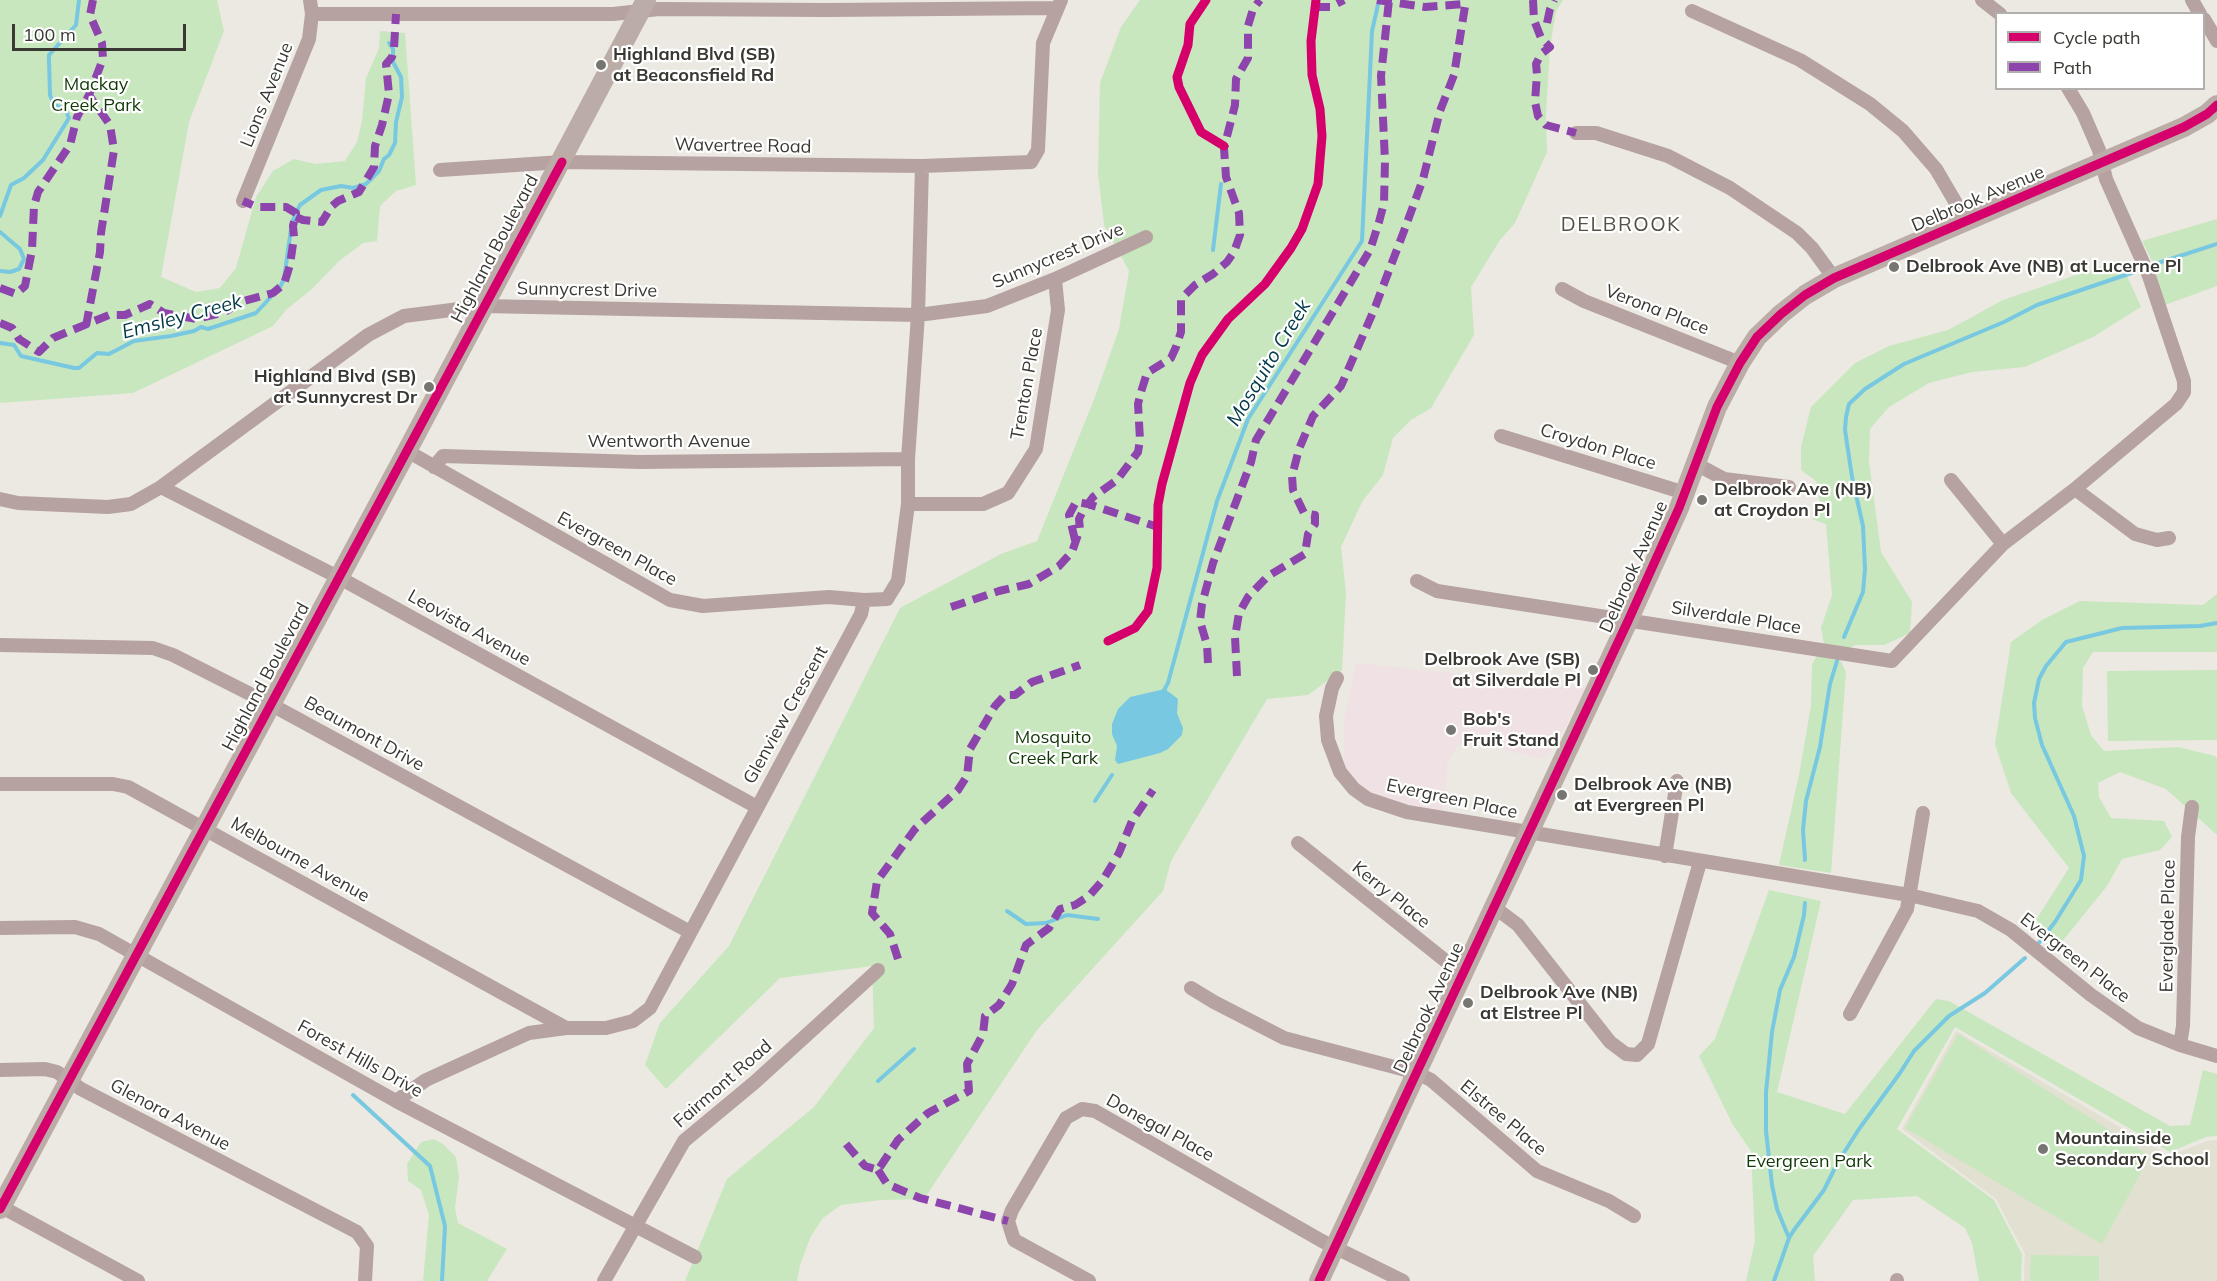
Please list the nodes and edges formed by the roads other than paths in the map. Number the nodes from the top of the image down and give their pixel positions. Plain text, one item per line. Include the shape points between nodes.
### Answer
1 (1982, 0) edge
2 (1054, 3) edge
3 (643, 5) edge
4 (824, 5) edge
5 (311, 7) edge
6 (1692, 11) dead end
7 (1997, 12) edge
8 (2205, 21) edge
9 (2217, 41) edge
10 (2069, 90) edge
11 (2217, 105) edge
12 (1576, 133) dead end
13 (561, 162) junction
14 (2102, 164) junction
15 (922, 166) junction
16 (440, 170) dead end
17 (243, 201) dead end
18 (1967, 222) junction
19 (1146, 237) dead end
20 (1834, 278) junction
21 (1054, 279) junction
22 (1562, 289) dead end
23 (483, 306) junction
24 (918, 315) junction
25 (1740, 363) junction
26 (1501, 436) dead end
27 (407, 452) junction
28 (908, 459) junction
29 (1696, 464) junction
30 (434, 467) junction
31 (1951, 480) dead end
32 (161, 487) junction
33 (1789, 487) dead end
34 (2075, 489) junction
35 (1685, 493) junction
36 (0, 499) edge
37 (908, 504) junction
38 (2169, 538) dead end
39 (2003, 544) junction
40 (338, 577) junction
41 (1417, 581) dead end
42 (864, 600) junction
43 (1628, 621) junction
44 (0, 645) edge
45 (1337, 678) dead end
46 (270, 704) junction
47 (1677, 781) dead end
48 (0, 784) edge
49 (757, 807) junction
50 (2192, 807) dead end
51 (1923, 813) dead end
52 (203, 827) junction
53 (1529, 833) junction
54 (1298, 843) dead end
55 (1665, 856) junction
56 (1700, 862) junction
57 (1909, 895) junction
58 (1494, 907) junction
59 (0, 928) edge
60 (690, 932) junction
61 (136, 955) junction
62 (878, 970) dead end
63 (1463, 972) junction
64 (1191, 988) dead end
65 (1850, 1014) dead end
66 (566, 1028) junction
67 (2180, 1045) junction
68 (2217, 1056) edge
69 (0, 1070) edge
70 (1417, 1072) junction
71 (69, 1080) junction
72 (396, 1101) junction
73 (0, 1207) edge
74 (1635, 1216) dead end
75 (634, 1226) junction
76 (1335, 1248) junction
77 (695, 1257) dead end
78 (138, 1281) edge
79 (365, 1281) edge
80 (604, 1281) edge
81 (1089, 1281) edge
82 (1320, 1281) edge
83 (1403, 1281) edge

1 - 7 street
2 - 4 street
2 - 15 street, Wavertree Road via 1043,43 1038,150 1030,162
3 - 4 street via 659,9
3 - 5 street via 613,14
3 - 13 street, Highland Boulevard
5 - 17 street, Lions Avenue via 309,39
6 - 18 street via 1800,60 1869,104 1903,131 1936,169
8 - 9 street
10 - 14 street, Silverdale Place via 2083,113
11 - 14 street, Delbrook Avenue via 2184,127
12 - 20 street via 1596,134 1668,156 1730,188 1797,233
13 - 15 street, Wavertree Road
13 - 16 street, Wavertree Road
13 - 23 street, Highland Boulevard
14 - 18 street, Delbrook Avenue
14 - 34 street, Silverdale Place via 2149,276 2184,381 2184,392 2176,404
15 - 24 street
18 - 20 street, Delbrook Avenue
19 - 21 street, Sunnycrest Drive
20 - 25 street, Delbrook Avenue via 1781,314 1757,338
21 - 24 street, Sunnycrest Drive via 987,306
21 - 37 street, Trenton Place via 1058,310 1036,448 1008,493 983,504
22 - 25 street, Verona Place
23 - 24 street, Sunnycrest Drive
23 - 27 street, Highland Boulevard
23 - 32 street, Sunnycrest Drive via 404,316 368,335
24 - 28 street
25 - 29 street, Delbrook Avenue via 1717,407
26 - 35 street, Croydon Place
27 - 30 street, Evergreen Place
27 - 40 street, Highland Boulevard
28 - 30 street, Wentworth Avenue via 640,462 443,456
28 - 37 street
29 - 33 street via 1724,479
29 - 35 street, Delbrook Avenue
30 - 42 street, Evergreen Place via 670,600 703,606 829,597
31 - 39 street
32 - 36 street, Sunnycrest Drive via 131,504 108,507
32 - 40 street, Leovista Avenue
34 - 38 street via 2135,534 2157,540
34 - 39 street, Silverdale Place
35 - 43 street, Delbrook Avenue
37 - 42 street via 898,581 887,599
39 - 43 street, Silverdale Place via 1892,661
40 - 46 street, Highland Boulevard
40 - 49 street, Leovista Avenue
41 - 43 street, Silverdale Place via 1437,591
42 - 49 street, Glenview Crescent via 861,614
43 - 53 street, Delbrook Avenue
44 - 46 street, Beaumont Drive via 153,648
45 - 53 street, Evergreen Place via 1326,716 1328,740 1340,772 1354,789 1368,799 1407,812
46 - 52 street, Highland Boulevard
46 - 60 street, Beaumont Drive
47 - 55 street
48 - 52 street, Melbourne Avenue via 128,787
49 - 60 street, Glenview Crescent
50 - 67 street, Everglade Place
51 - 57 street
52 - 61 street, Highland Boulevard
52 - 66 street, Melbourne Avenue
53 - 55 street, Evergreen Place
53 - 58 street, Delbrook Avenue
54 - 63 street, Kerry Place
55 - 56 street, Evergreen Place
56 - 57 street, Evergreen Place
56 - 58 street via 1648,1044 1637,1055 1626,1054 1610,1042 1518,925
57 - 65 street via 1907,909
57 - 67 street, Evergreen Place via 1978,911 1995,920 2138,1028
58 - 63 street, Delbrook Avenue
59 - 61 street, Forest Hills Drive via 75,927 99,934
60 - 66 street, Glenview Crescent via 650,1008 633,1021 606,1029
61 - 71 street, Highland Boulevard
61 - 72 street, Forest Hills Drive
62 - 75 street, Fairmont Road via 684,1141
63 - 70 street, Delbrook Avenue
64 - 70 street via 1284,1038
66 - 72 street, Glenview Crescent via 529,1033 426,1080
67 - 68 street, Evergreen Place
69 - 71 street, Glenora Avenue via 45,1069
70 - 74 street, Elstree Place via 1537,1171
70 - 76 street, Delbrook Avenue
71 - 73 street, Highland Boulevard
71 - 79 street, Glenora Avenue via 357,1232 367,1246
72 - 75 street, Forest Hills Drive
73 - 78 street
75 - 77 street, Forest Hills Drive
75 - 80 street, Fairmont Road
76 - 81 street, Donegal Place via 1095,1111 1082,1109 1066,1118 1008,1221 1014,1240
76 - 82 street, Delbrook Avenue
76 - 83 street, Donegal Place

